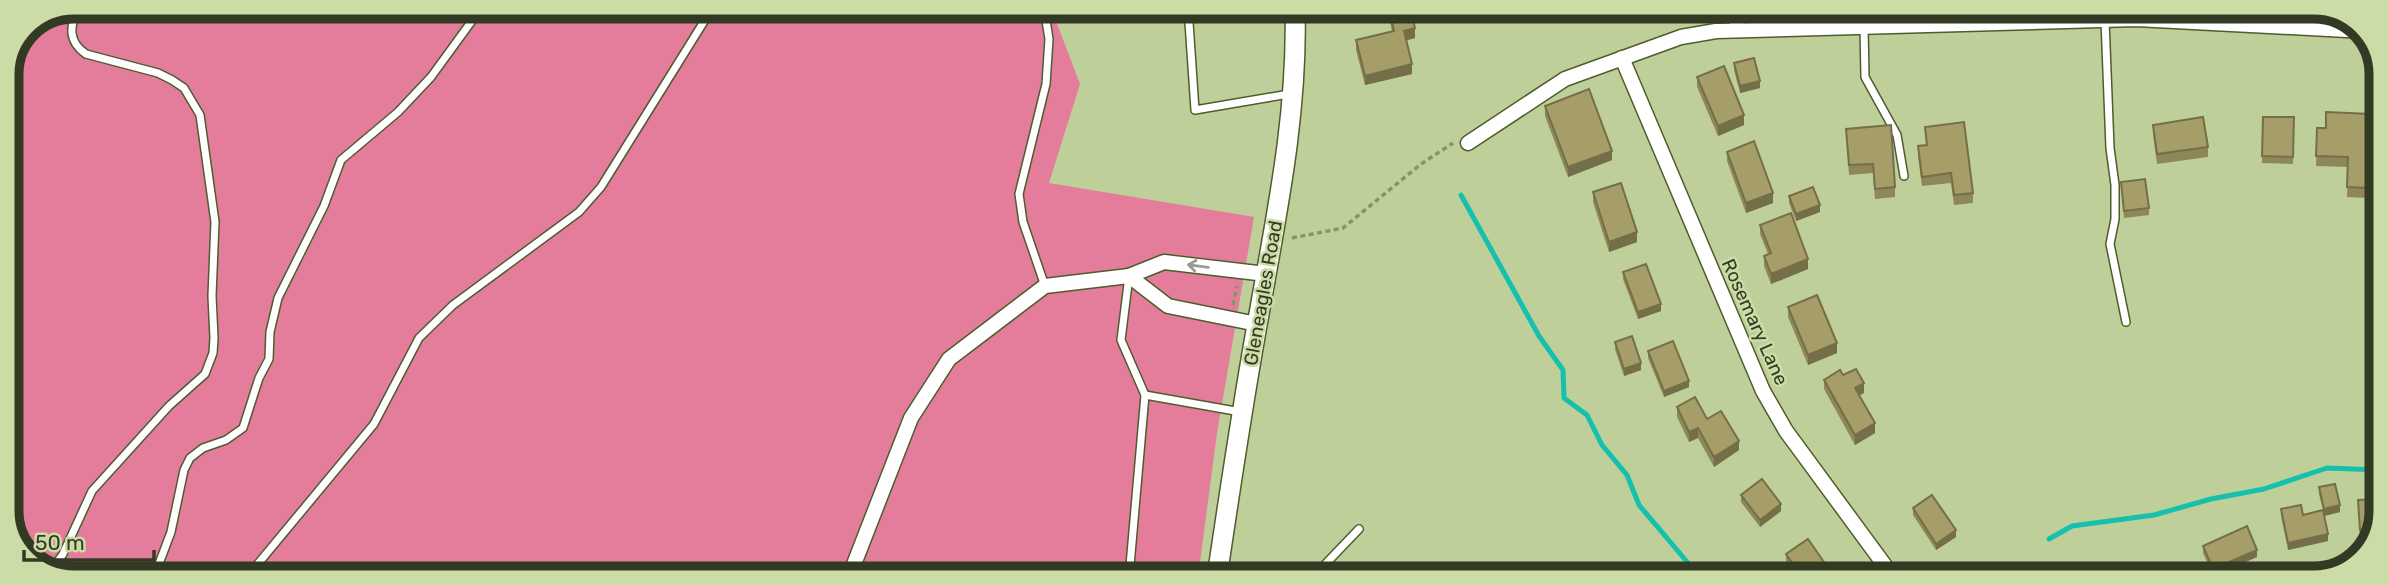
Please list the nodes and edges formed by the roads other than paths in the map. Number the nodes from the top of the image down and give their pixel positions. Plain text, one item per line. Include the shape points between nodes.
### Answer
1 (74, 19) edge
2 (473, 19) edge
3 (706, 19) edge
4 (1046, 19) edge
5 (1189, 19) edge
6 (1295, 19) edge
7 (1736, 19) edge
8 (2105, 20) junction
9 (1864, 26) junction
10 (1737, 30) junction
11 (2345, 30) edge
12 (1622, 58) junction
13 (1294, 93) junction
14 (1468, 143) road end
15 (1904, 176) dead end
16 (1266, 274) junction
17 (1129, 276) junction
18 (1045, 286) junction
19 (2126, 322) dead end
20 (1257, 324) junction
21 (1145, 395) junction
22 (1241, 412) junction
23 (1359, 529) dead end
24 (57, 563) edge
25 (159, 566) edge
26 (256, 566) edge
27 (853, 566) edge
28 (1130, 566) edge
29 (1219, 566) edge
30 (1323, 566) edge
31 (1885, 566) edge

1 - 24 lane via 71,34 79,50 172,80 184,88 200,114 215,222 214,338 205,374 169,406 92,491
2 - 25 lane via 432,77 341,160 324,206 278,298 269,359 243,428 190,458
3 - 26 lane via 601,187 579,212 453,305 419,338 374,424
4 - 18 lane via 1046,84 1018,194
5 - 13 lane via 1195,110
6 - 13 street, Gleneagles Road
7 - 10 street
8 - 9 street
8 - 11 street
8 - 19 lane via 2115,186 2110,244
9 - 10 street
9 - 15 lane via 1865,77 1897,135
10 - 12 street via 1681,37
12 - 14 street via 1565,79
12 - 31 street, Rosemary Lane via 1763,391 1786,431
13 - 16 street, Gleneagles Road
16 -> 17 street via 1164,261
16 - 20 street, Gleneagles Road
17 - 18 street
17 - 20 street via 1168,306
17 - 21 lane via 1121,340
18 - 27 street via 949,359 911,418
20 - 22 street, Gleneagles Road
21 - 22 lane
21 - 28 lane
22 - 29 street, Gleneagles Road
23 - 30 lane

